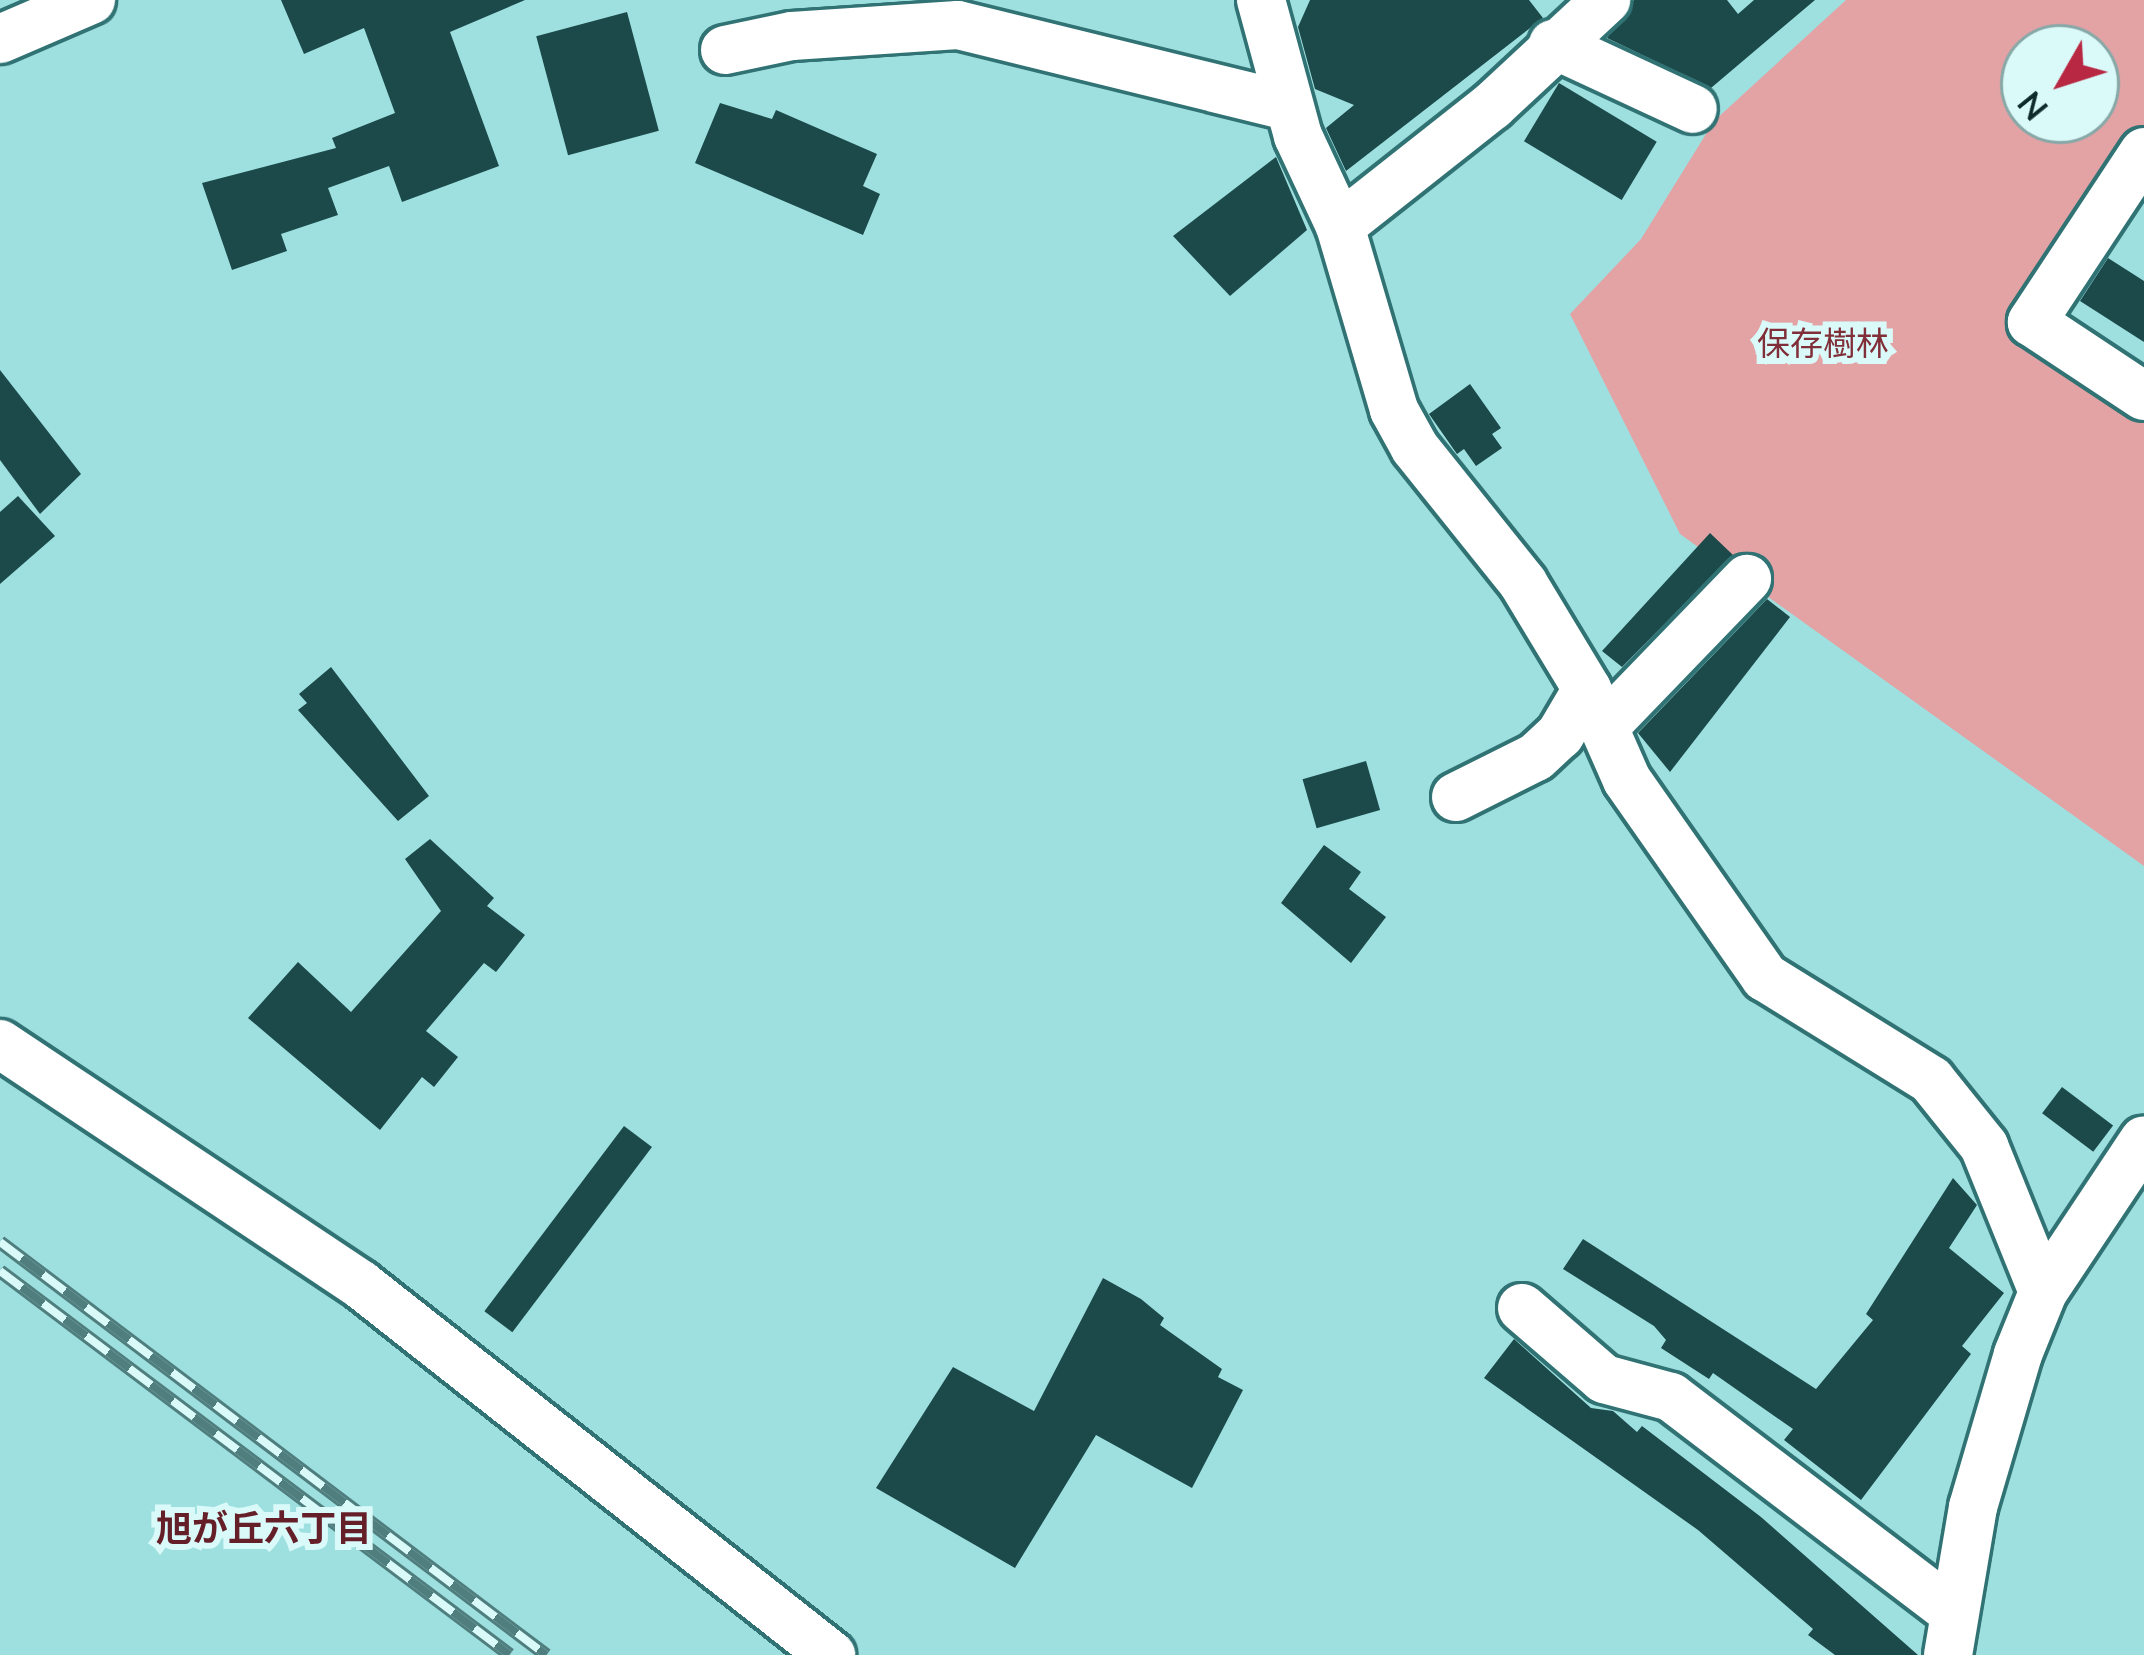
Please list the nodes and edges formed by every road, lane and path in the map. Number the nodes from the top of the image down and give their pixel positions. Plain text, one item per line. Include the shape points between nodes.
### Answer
1 (91, 0) edge
2 (1261, 0) edge
3 (1577, 16) edge
4 (0, 39) edge
5 (725, 50) dead end
6 (1289, 106) junction
7 (1693, 110) dead end
8 (2143, 154) edge
9 (1340, 226) junction
10 (2144, 396) edge
11 (1747, 579) dead end
12 (1596, 708) junction
13 (1456, 797) dead end
14 (0, 1044) edge
15 (2144, 1140) edge
16 (2043, 1292) junction
17 (1522, 1308) dead end
18 (1951, 1634) edge
19 (831, 1655) edge

1 - 4 street
2 - 6 street
3 - 7 street
3 - 9 street via 1492,106
5 - 6 street via 792,35 958,25
6 - 9 street
8 - 10 street via 2032,322
9 - 12 street via 1394,410 1523,583
11 - 12 street
12 - 13 street via 1536,757
12 - 16 street via 1627,780 1765,976 1930,1080 1984,1145
14 - 19 street via 360,1284
15 - 16 street
16 - 18 street via 1996,1418
17 - 18 street via 1604,1379 1670,1397

